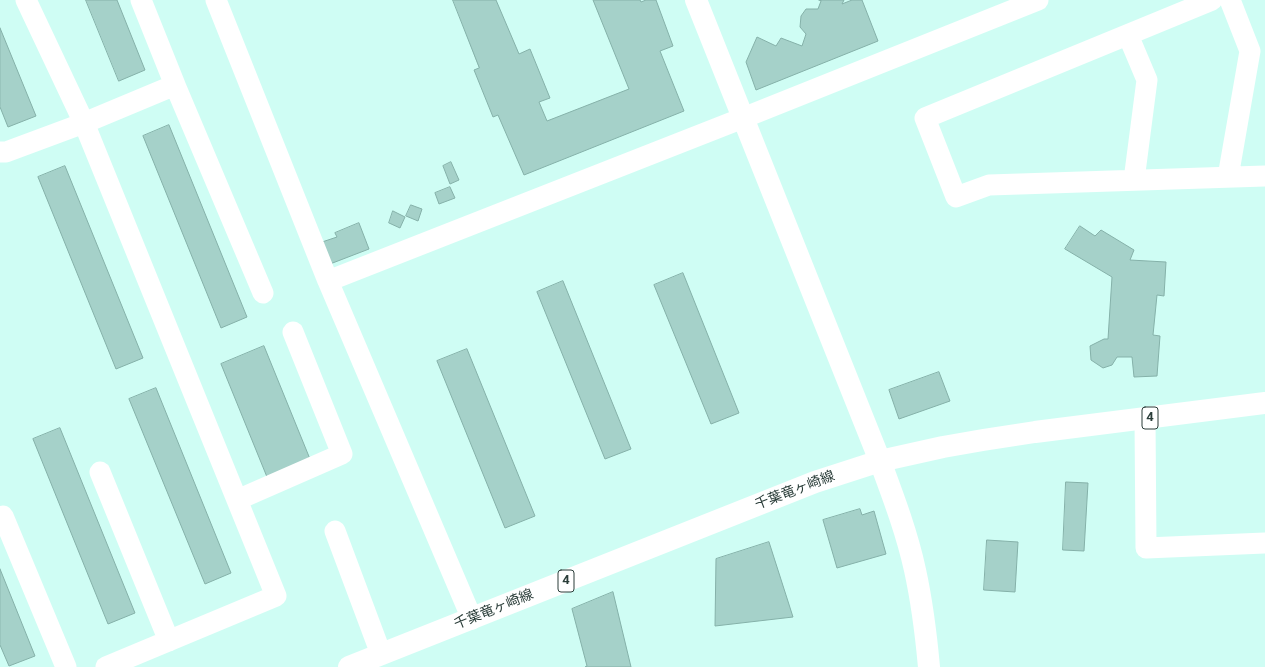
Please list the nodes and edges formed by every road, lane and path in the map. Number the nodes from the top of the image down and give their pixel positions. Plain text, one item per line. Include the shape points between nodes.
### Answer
1 (26, 0) edge
2 (141, 0) edge
3 (216, 0) edge
4 (696, 0) edge
5 (1038, 0) edge
6 (1212, 0) edge
7 (1230, 0) edge
8 (1128, 34) junction
9 (175, 85) junction
10 (743, 118) junction
11 (84, 123) junction
12 (0, 152) edge
13 (1265, 176) edge
14 (1228, 177) junction
15 (1134, 180) junction
16 (328, 281) junction
17 (263, 293) dead end
18 (293, 332) dead end
19 (1265, 403) edge
20 (1145, 418) junction
21 (880, 461) junction
22 (100, 472) dead end
23 (237, 500) junction
24 (3, 516) dead end
25 (335, 531) dead end
26 (1265, 543) edge
27 (472, 619) junction
28 (169, 640) junction
29 (381, 654) junction
30 (66, 667) edge
31 (106, 667) edge
32 (349, 667) edge
33 (929, 667) edge

1 - 11 street
2 - 9 street
3 - 16 street
4 - 10 main road
5 - 10 street
6 - 8 street
7 - 14 street via 1250,51
8 - 15 street via 1147,80
8 - 15 street via 925,118 956,196 990,185
9 - 11 street
9 - 17 street
10 - 16 street
10 - 21 main road
11 - 12 street
11 - 23 street
13 - 14 street
14 - 15 street
16 - 27 street
18 - 23 street via 342,454
19 - 20 main road, 千葉竜ヶ崎線 / 4
20 - 21 main road, 千葉竜ヶ崎線 / 4 via 983,440
20 - 26 street via 1146,548
21 - 27 main road, 千葉竜ヶ崎線 / 4 via 815,482
21 - 33 main road via 914,568 925,625
22 - 28 street
23 - 28 street via 276,596
24 - 30 street
25 - 29 street
27 - 29 main road, 千葉竜ヶ崎線 / 4
28 - 31 street
29 - 32 main road, 千葉竜ヶ崎線 / 4

